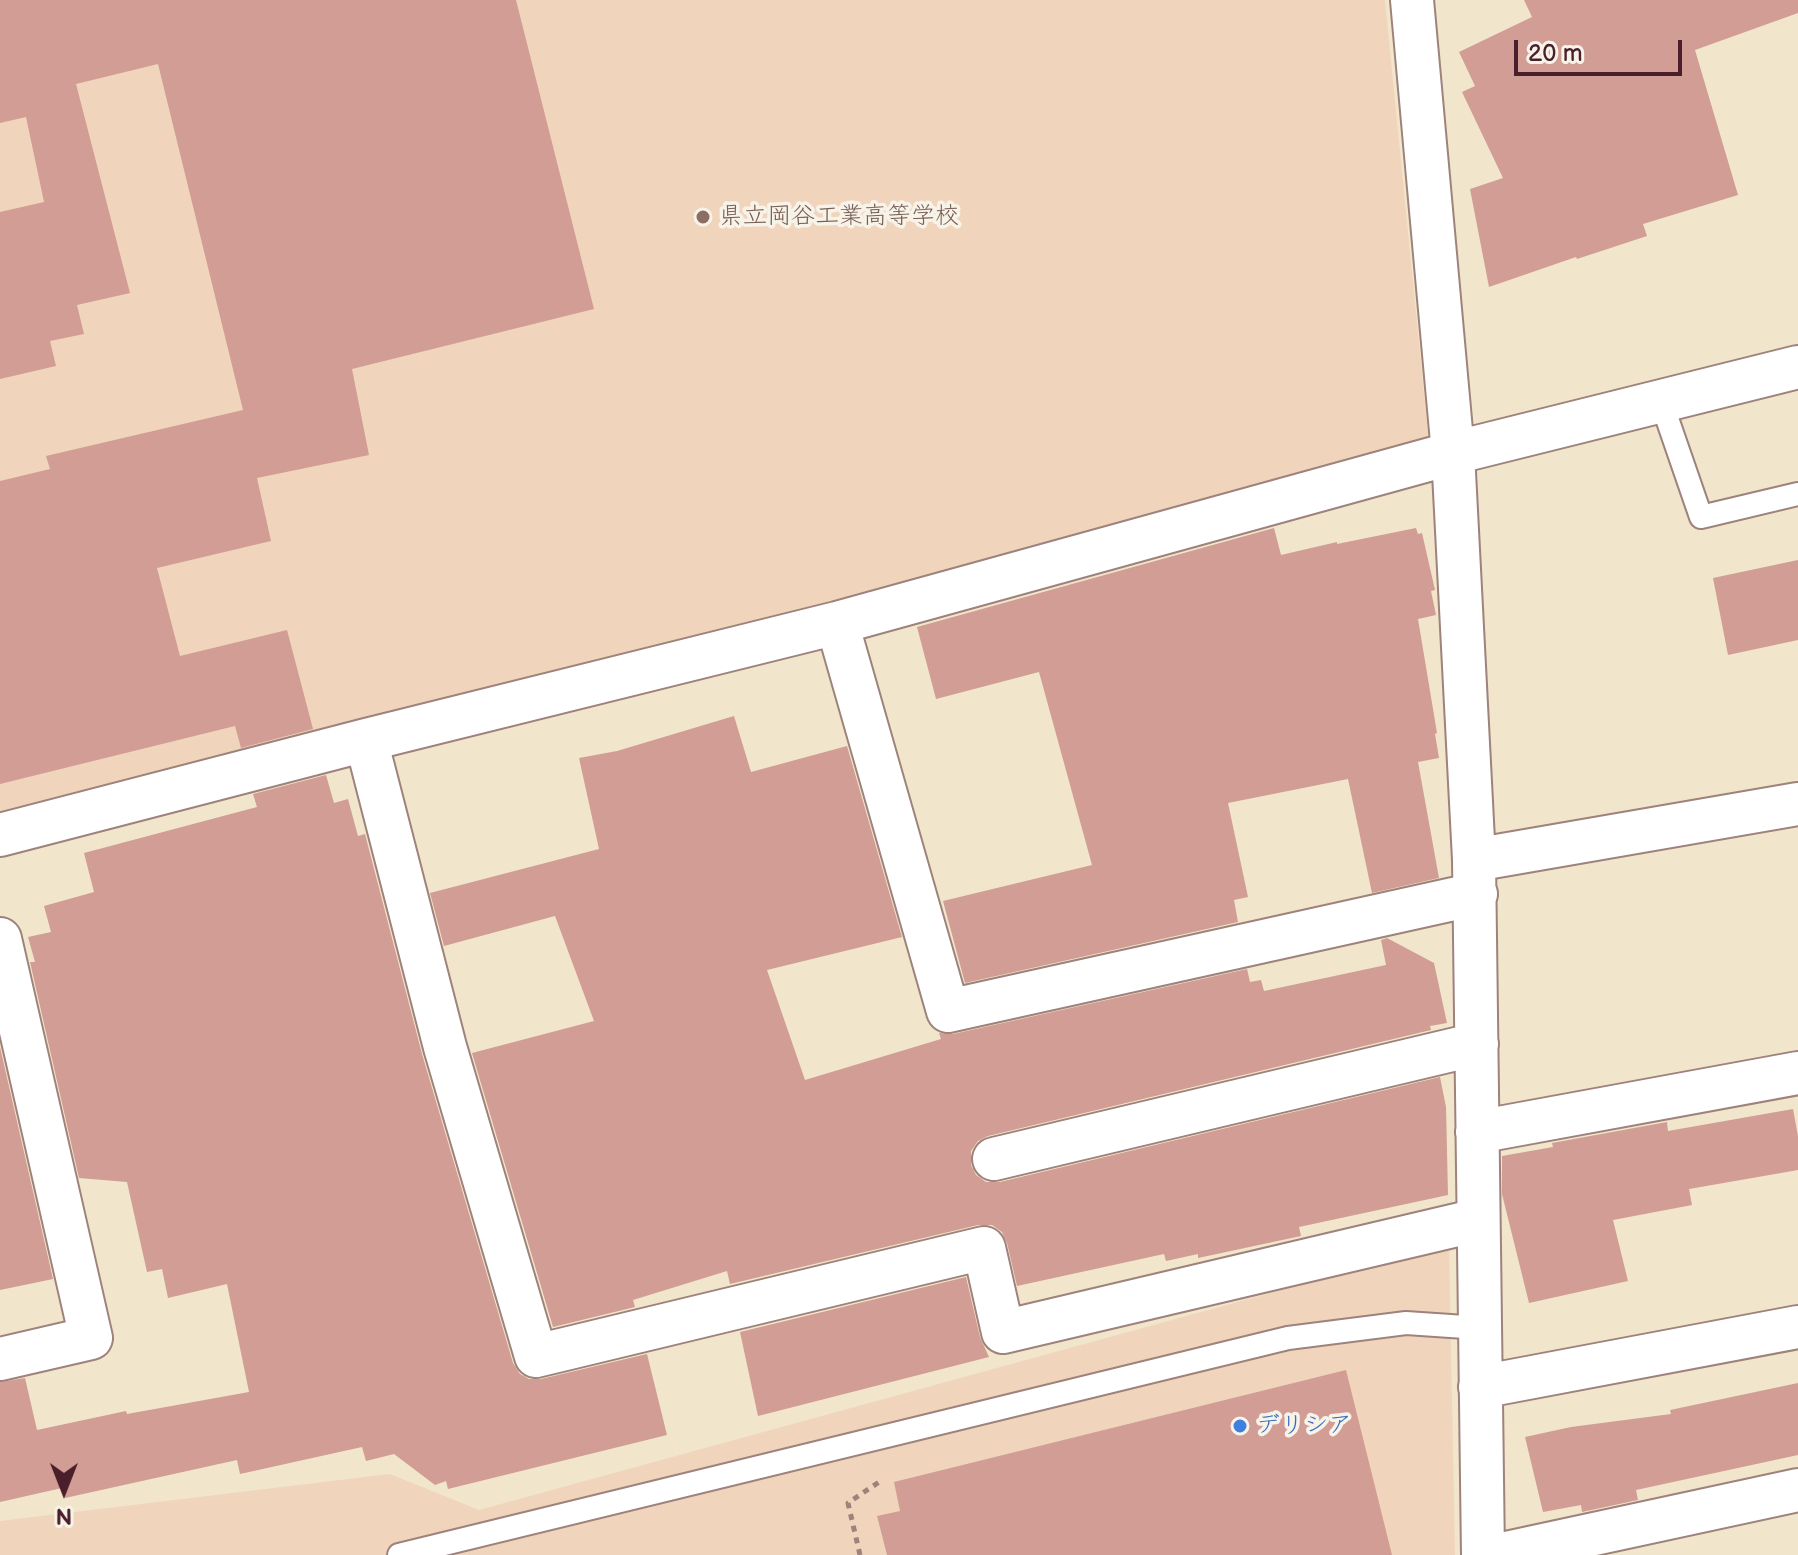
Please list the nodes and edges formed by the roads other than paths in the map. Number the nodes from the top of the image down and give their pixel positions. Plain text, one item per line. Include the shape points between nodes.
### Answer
1 (1412, 0) edge
2 (1798, 367) edge
3 (1661, 401) junction
4 (1453, 453) junction
5 (1798, 494) edge
6 (837, 623) junction
7 (366, 740) junction
8 (1798, 804) edge
9 (0, 835) edge
10 (1475, 877) junction
11 (0, 939) edge
12 (1477, 1044) junction
13 (1798, 1073) edge
14 (1477, 1132) junction
15 (994, 1159) dead end
16 (1478, 1220) junction
17 (1798, 1327) edge
18 (1480, 1328) junction
19 (0, 1359) edge
20 (1480, 1387) junction
21 (1798, 1490) edge
22 (399, 1555) edge
23 (1483, 1555) edge
24 (1497, 1555) edge

1 - 4 street
2 - 3 street
3 - 4 street
3 - 5 lane via 1701,517
4 - 6 street
4 - 10 street
6 - 7 street
6 - 10 street via 948,1011
7 - 9 street
7 - 16 street via 445,1047 536,1356 984,1248 1003,1332
8 - 10 street
10 - 12 street
11 - 19 street via 91,1338
12 - 14 street
12 - 15 street
13 - 14 street
14 - 16 street
16 - 18 street
17 - 20 street
18 - 20 street
18 - 22 lane via 1406,1323 1288,1338
20 - 23 street
21 - 24 street

